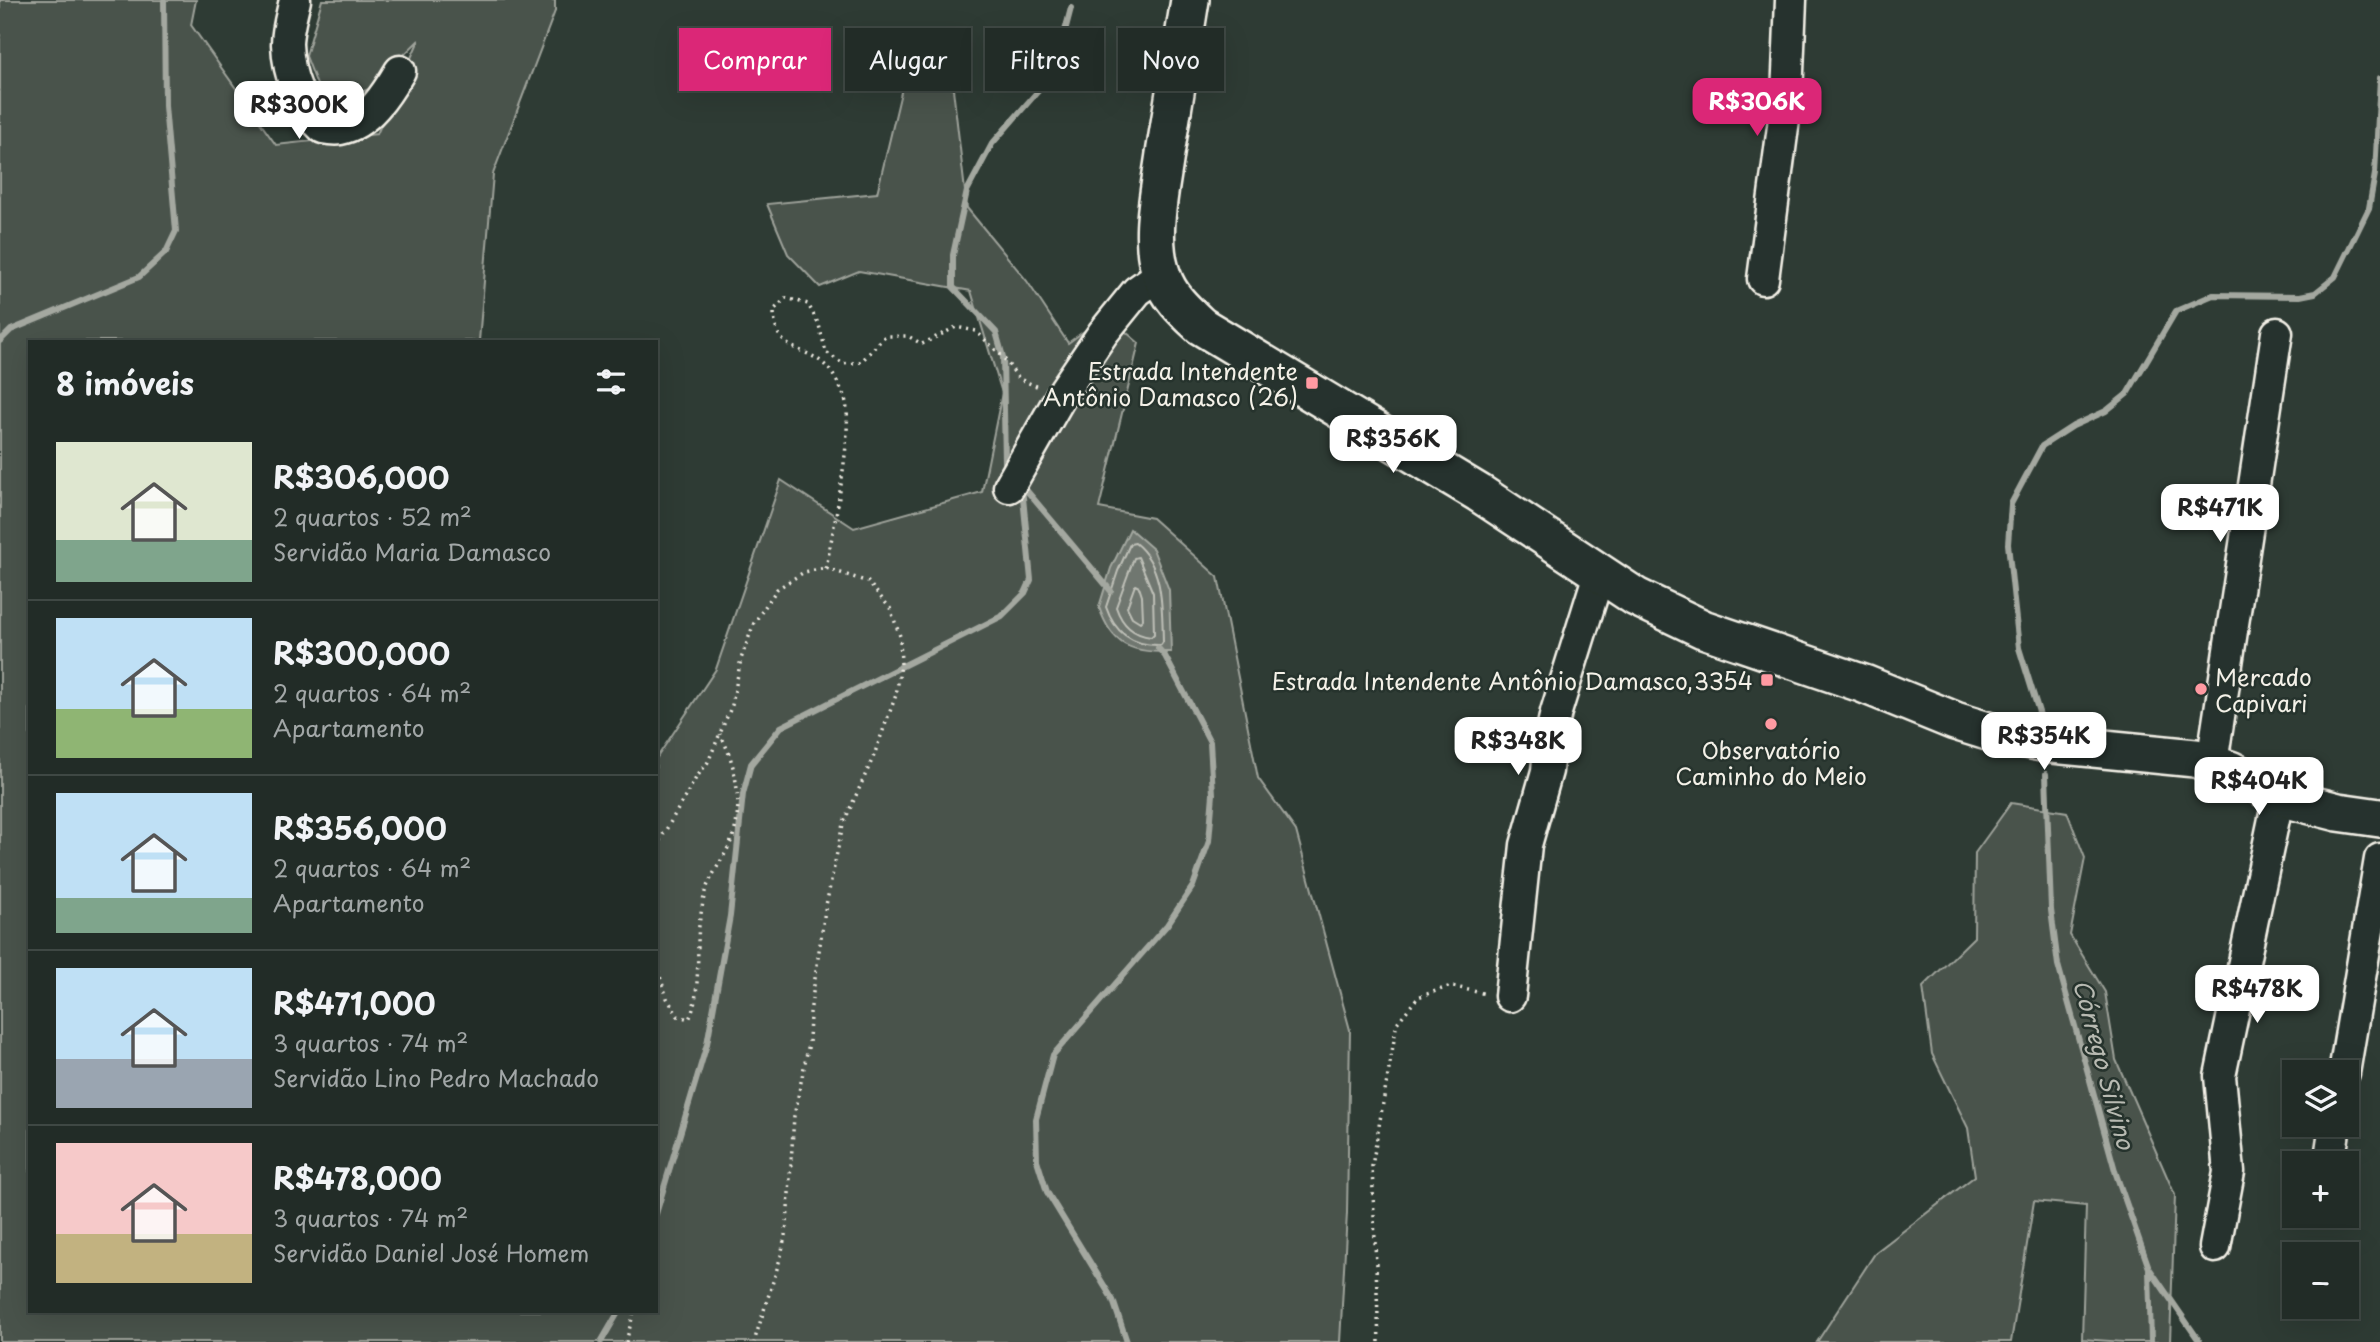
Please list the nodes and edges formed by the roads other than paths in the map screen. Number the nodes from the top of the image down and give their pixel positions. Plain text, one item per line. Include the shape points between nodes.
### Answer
1 (295, 0) edge
2 (1190, 0) edge
3 (1791, 0) edge
4 (400, 71) dead end
5 (1161, 274) junction
6 (1763, 279) dead end
7 (2277, 333) dead end
8 (1009, 487) dead end
9 (1599, 574) junction
10 (2212, 763) junction
11 (2279, 795) junction
12 (2380, 818) edge
13 (2380, 859) edge
14 (1510, 996) road end
15 (2346, 1060) edge
16 (2215, 1247) dead end

1 - 4 street via 287,43 293,82 309,115 323,128 340,129 364,117 383,100
2 - 5 main road via 1160,191 1157,253
3 - 6 street via 1786,106
5 - 8 street via 1123,307 1065,389
5 - 9 main road via 1181,308 1201,326 1479,493
7 - 10 street
9 - 10 main road via 1703,629 1974,727 2053,744
9 - 14 street via 1556,712 1547,771 1526,845
10 - 11 main road
11 - 12 main road
11 - 16 street via 2221,1076 2229,1172
13 - 15 street

